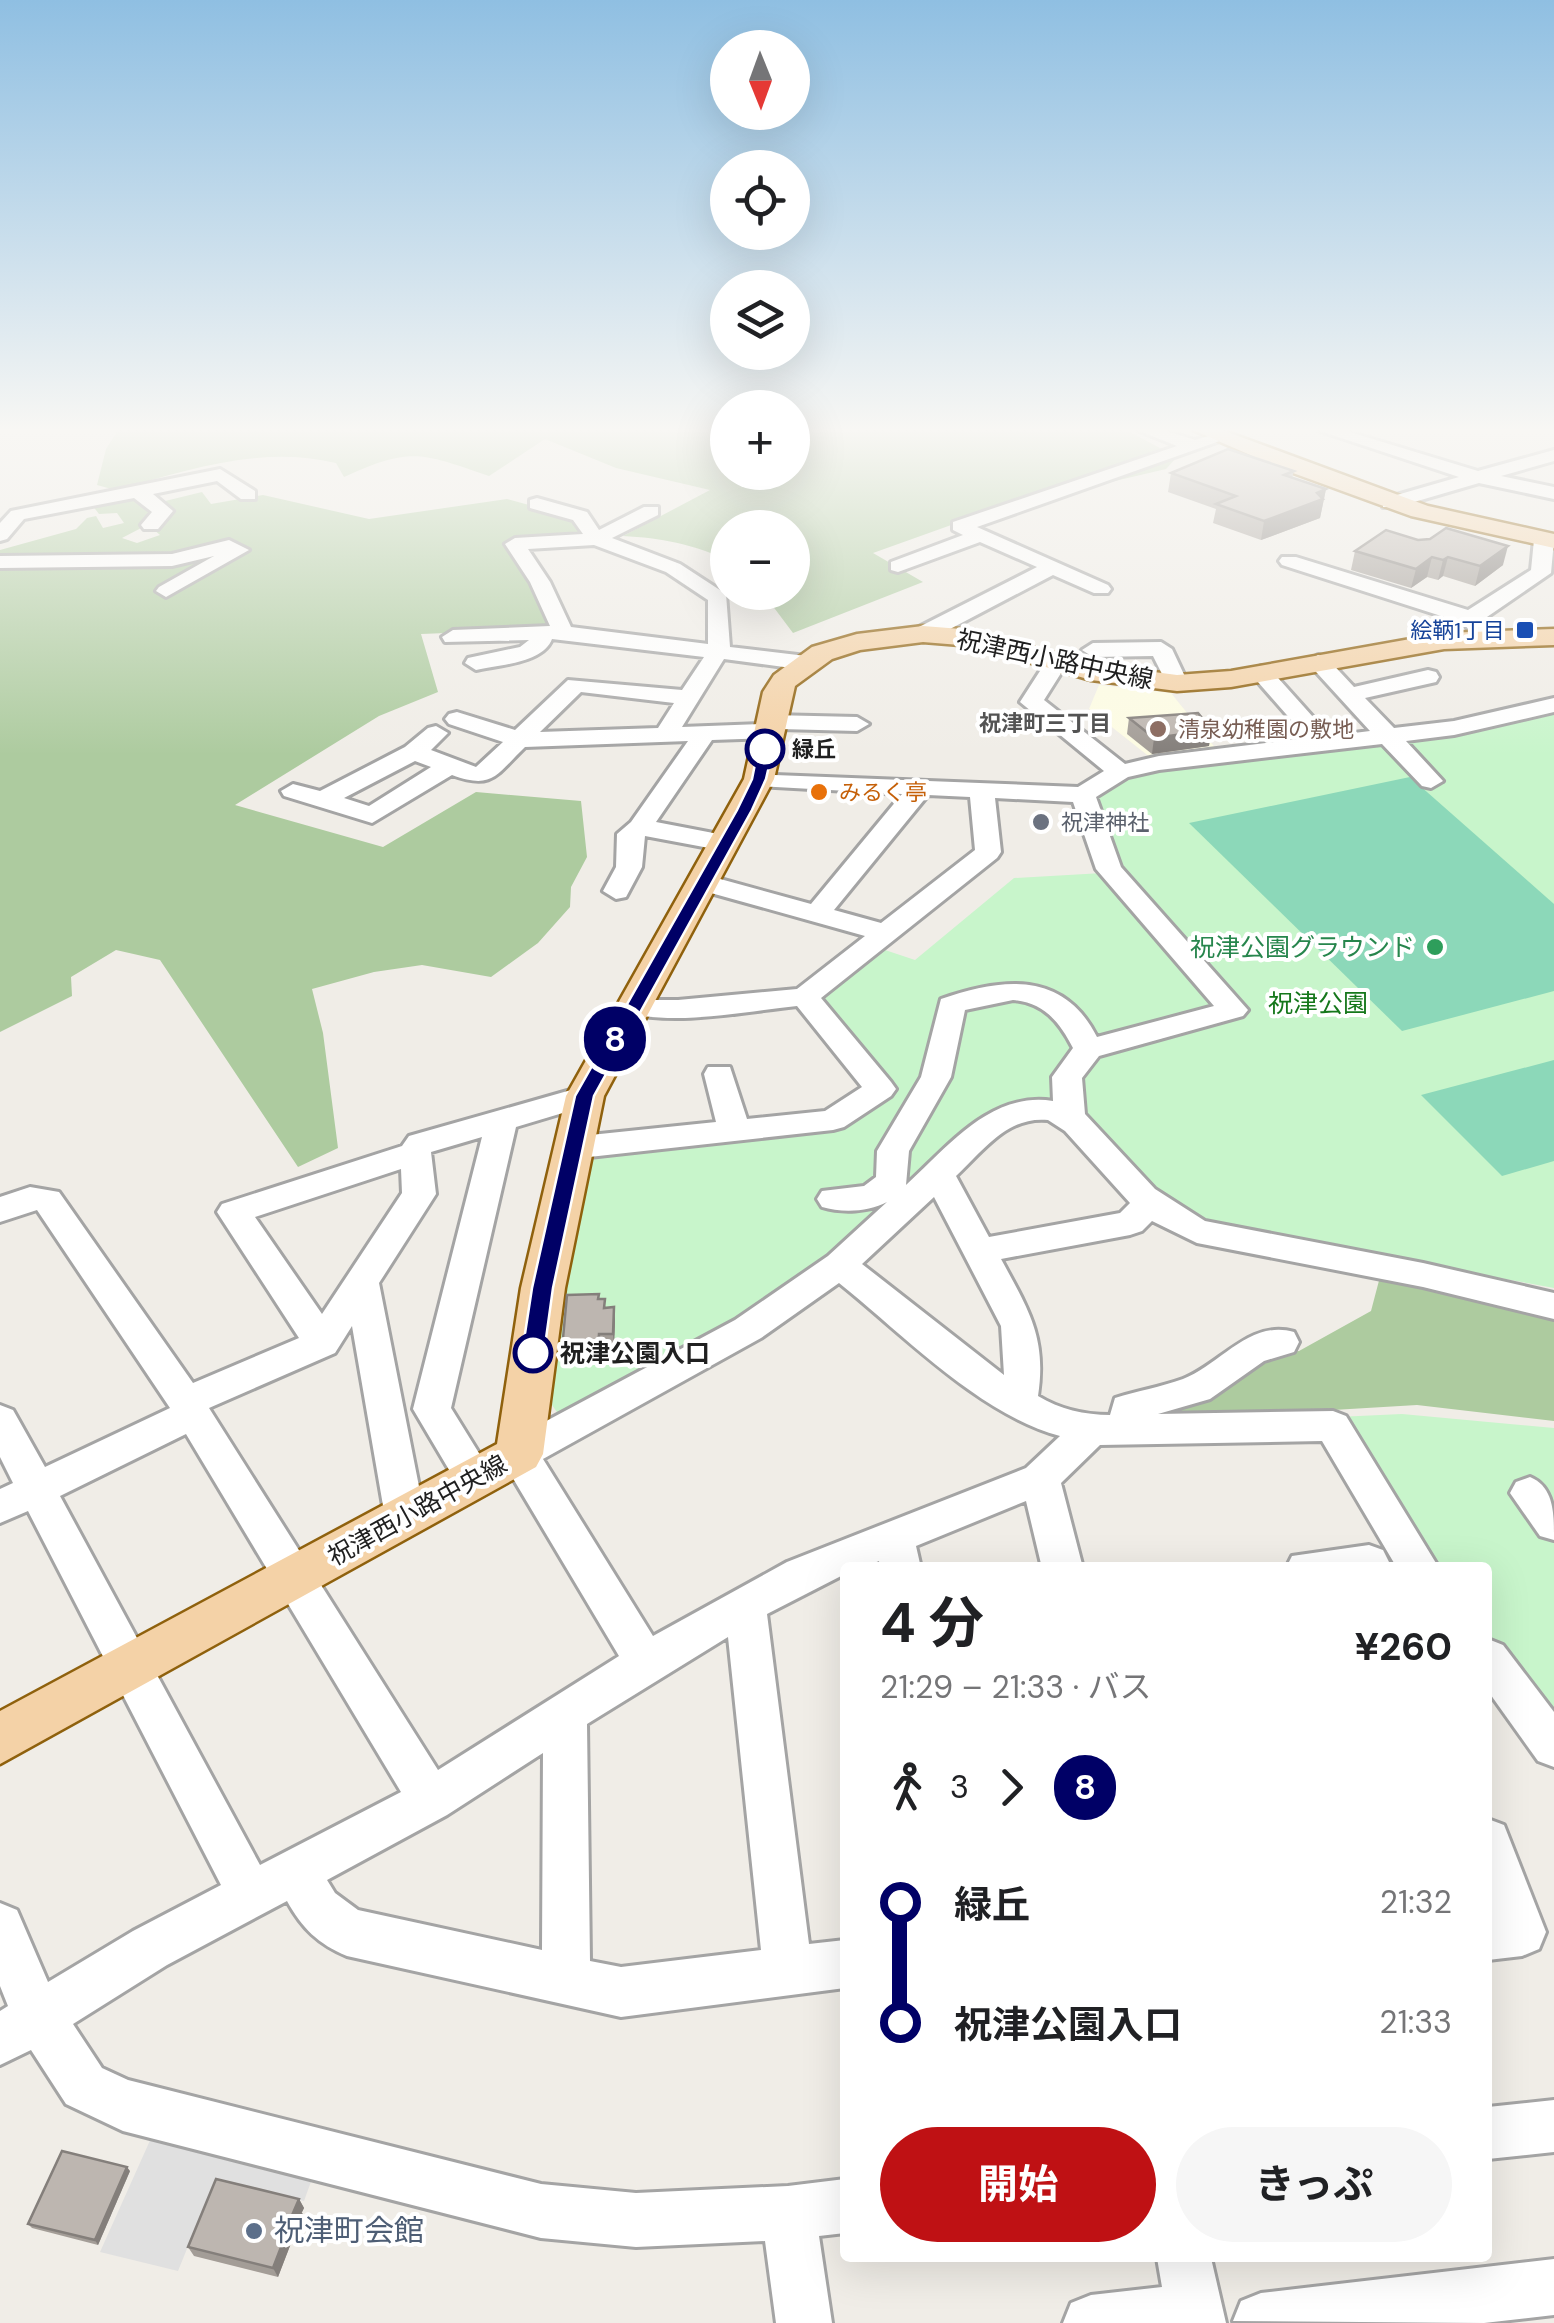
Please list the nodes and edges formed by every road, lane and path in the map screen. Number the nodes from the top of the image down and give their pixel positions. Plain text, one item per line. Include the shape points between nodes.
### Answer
1 (972, 538) edge
2 (988, 538) edge
3 (596, 539) joint
4 (1549, 540) edge
5 (1289, 561) dead end
6 (0, 562) edge
7 (898, 566) dead end
8 (1052, 568) junction
9 (1548, 574) edge
10 (1101, 588) dead end
11 (166, 591) dead end
12 (1479, 628) junction
13 (557, 633) junction
14 (922, 634) junction
15 (453, 637) dead end
16 (1554, 637) edge
17 (720, 650) junction
18 (1093, 650) dead end
19 (1057, 662) junction
20 (1318, 662) junction
21 (806, 663) junction
22 (483, 667) dead end
23 (1261, 674) junction
24 (1428, 677) dead end
25 (1178, 683) junction
26 (1349, 695) junction
27 (689, 698) junction
28 (1554, 706) edge
29 (458, 719) dead end
30 (857, 724) dead end
31 (770, 726) junction
32 (706, 732) junction
33 (436, 733) dead end
34 (666, 734) junction
35 (1387, 734) junction
36 (521, 740) junction
37 (1322, 741) junction
38 (414, 752) junction
39 (450, 765) junction
40 (1120, 772) junction
41 (759, 779) junction
42 (1430, 781) dead end
43 (921, 787) junction
44 (293, 791) dead end
45 (982, 791) junction
46 (1083, 796) junction
47 (324, 799) junction
48 (640, 827) junction
49 (725, 843) junction
50 (702, 882) junction
51 (616, 891) dead end
52 (817, 914) junction
53 (885, 933) junction
54 (805, 997) junction
55 (632, 1006) junction
56 (1088, 1048) junction
57 (718, 1074) dead end
58 (585, 1096) junction
59 (1068, 1118) junction
60 (502, 1120) junction
61 (734, 1132) junction
62 (866, 1132) dead end
63 (571, 1148) junction
64 (893, 1151) junction
65 (413, 1154) junction
66 (938, 1174) junction
67 (834, 1198) dead end
68 (1150, 1203) junction
69 (0, 1210) edge
70 (979, 1251) junction
71 (840, 1265) junction
72 (362, 1283) junction
73 (1554, 1306) edge
74 (1281, 1342) dead end
75 (322, 1343) junction
76 (1018, 1402) junction
77 (190, 1408) junction
78 (0, 1420) edge
79 (1091, 1430) junction
80 (1131, 1430) junction
81 (520, 1454) junction
82 (475, 1479) junction
83 (1040, 1479) junction
84 (1530, 1492) dead end
85 (18, 1498) edge
86 (406, 1517) junction
87 (1554, 1524) edge
88 (898, 1552) edge
89 (853, 1562) edge
90 (1061, 1562) edge
91 (1415, 1562) edge
92 (840, 1565) edge
93 (293, 1578) junction
94 (744, 1606) junction
95 (646, 1662) junction
96 (1492, 1663) edge
97 (132, 1666) junction
98 (564, 1713) junction
99 (0, 1739) edge
100 (1554, 1747) edge
101 (431, 1800) junction
102 (1492, 1852) edge
103 (296, 1872) junction
104 (251, 1894) junction
105 (0, 1927) edge
106 (1492, 1936) edge
107 (840, 1965) edge
108 (788, 1971) junction
109 (566, 1982) junction
110 (18, 2027) edge
111 (1554, 2126) edge
112 (1492, 2132) edge
113 (840, 2207) edge
114 (788, 2213) junction
115 (1185, 2262) edge
116 (1554, 2287) edge
117 (1197, 2317) edge
118 (1261, 2322) edge
119 (804, 2323) edge
120 (1091, 2323) edge

1 - 7 street
2 - 8 street
3 - 13 street via 515,544 540,582
3 - 17 street via 673,568 719,598
4 - 9 street
5 - 12 street
6 - 11 street via 150,561 229,546 239,550
8 - 10 street
8 - 14 street
9 - 12 street
12 - 16 main road, 祝津西小路中央線
12 - 20 main road, 祝津西小路中央線
13 - 15 street
13 - 17 street
13 - 22 street
14 - 19 main road, 祝津西小路中央線 via 990,641
14 - 21 main road, 祝津西小路中央線 via 857,642
17 - 21 street
17 - 27 street
18 - 25 street via 1161,648
19 - 25 main road, 祝津西小路中央線 via 1131,680
19 - 40 street via 1032,702
20 - 23 main road, 祝津西小路中央線
20 - 26 street
21 - 31 main road, 祝津西小路中央線 via 777,692
23 - 25 main road, 祝津西小路中央線
23 - 37 street
24 - 26 street
26 - 35 street
27 - 34 street
27 - 36 street via 576,685
28 - 35 street via 1454,728
29 - 36 street
30 - 31 street
31 - 32 street
31 - 41 main road, 祝津西小路中央線
32 - 34 street
32 - 48 street
33 - 38 street
34 - 36 street
35 - 37 street
35 - 42 street
36 - 39 street via 480,777
37 - 40 street
38 - 39 street
38 - 47 street
39 - 47 street via 372,815
40 - 46 street
41 - 43 street
41 - 49 main road, 祝津西小路中央線
43 - 45 street
43 - 52 street
44 - 47 street
45 - 46 street
45 - 53 street via 988,852
46 - 56 street via 1108,869 1233,1010
48 - 49 street
48 - 51 street via 630,834 630,867
49 - 50 main road, 祝津西小路中央線
50 - 52 street
50 - 55 main road, 祝津西小路中央線
52 - 53 street
53 - 54 street
54 - 55 street via 678,1009
54 - 61 street via 880,1090 834,1120
55 - 58 main road, 祝津西小路中央線
56 - 59 street via 1067,1077
56 - 64 street via 1050,998 1026,989 951,1004 936,1077
57 - 61 street
58 - 60 street
58 - 63 main road, 祝津西小路中央線
59 - 66 street via 1051,1111 1011,1112
59 - 68 street
60 - 65 street via 420,1144
60 - 82 street via 432,1409
61 - 63 street
62 - 64 street
63 - 81 main road, 祝津西小路中央線 via 542,1288
64 - 67 street via 892,1181 885,1190
65 - 72 street via 419,1194
65 - 75 street via 234,1212
66 - 70 street
66 - 71 street
68 - 70 street via 1130,1223
68 - 73 street via 1167,1219 1197,1231
69 - 77 street via 30,1198 47,1200
70 - 76 street via 1019,1326 1024,1366
71 - 76 street
71 - 81 street via 748,1329
72 - 75 street
72 - 86 street
74 - 80 street via 1251,1351 1197,1388 1128,1408
75 - 77 street
76 - 79 street via 1040,1416
77 - 85 street
77 - 93 street
78 - 85 street
79 - 80 street
79 - 83 street
80 - 91 street via 1333,1426
81 - 82 main road, 祝津西小路中央線
81 - 95 street
82 - 86 main road, 祝津西小路中央線
83 - 88 street
83 - 90 street
84 - 87 street
85 - 97 street
86 - 93 main road, 祝津西小路中央線
88 - 89 street
92 - 94 street via 800,1574
93 - 97 main road, 祝津西小路中央線
93 - 101 street
94 - 95 street
94 - 108 street
95 - 98 street
96 - 100 street
97 - 99 main road, 祝津西小路中央線
97 - 104 street
98 - 101 street
98 - 109 street
101 - 103 street
102 - 106 street via 1522,1932
103 - 104 street
103 - 109 street via 318,1910 347,1932
104 - 110 street
105 - 110 street
107 - 108 street
108 - 109 street via 622,1992
110 - 114 street via 84,2086 123,2106 542,2211 636,2220
111 - 112 street
113 - 114 street
114 - 119 street
115 - 117 street
116 - 118 street
117 - 120 street

